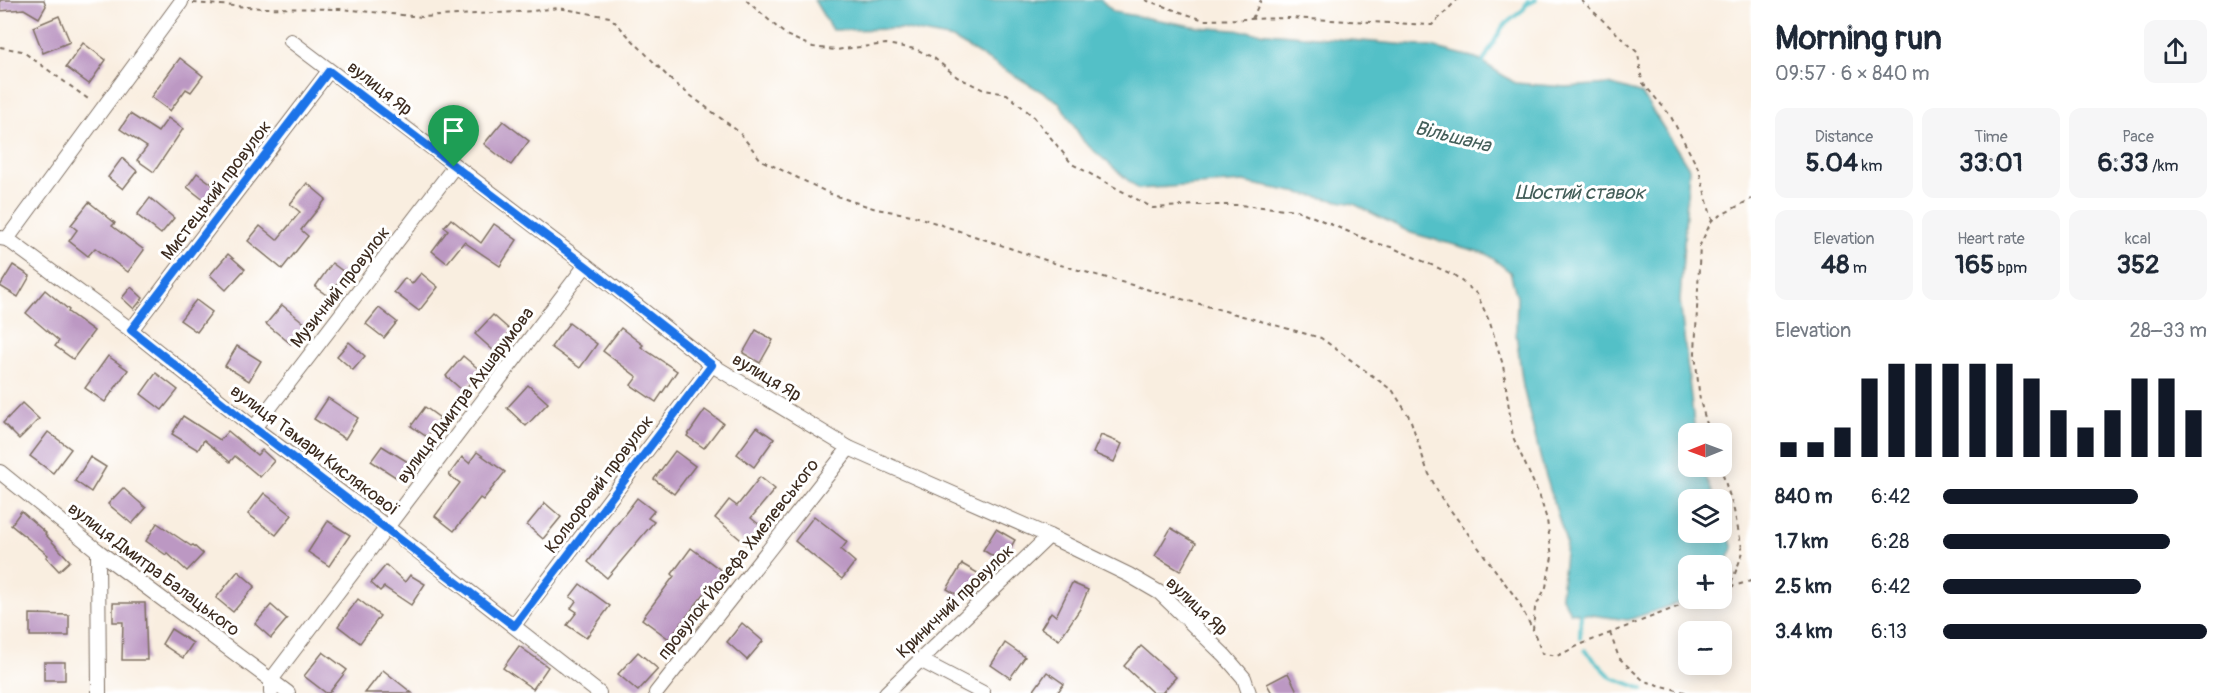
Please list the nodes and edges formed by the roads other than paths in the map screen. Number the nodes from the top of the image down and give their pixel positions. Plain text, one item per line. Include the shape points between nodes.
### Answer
1 (181, 2) road end
2 (291, 41) dead end
3 (329, 71) junction
4 (454, 167) junction
5 (3, 238) edge
6 (586, 266) junction
7 (131, 330) junction
8 (712, 365) junction
9 (254, 428) junction
10 (849, 448) junction
11 (0, 472) edge
12 (387, 527) junction
13 (1049, 536) junction
14 (98, 551) junction
15 (514, 626) junction
16 (920, 660) junction
17 (271, 687) edge
18 (99, 693) edge
19 (288, 693) edge
20 (599, 693) edge
21 (656, 693) edge
22 (886, 693) edge
23 (982, 693) edge
24 (1249, 693) edge

1 - 5 street
2 - 3 street, вулиця Яр
3 - 4 street, вулиця Яр
3 - 7 street, Мистецький провулок
4 - 6 street, вулиця Яр
4 - 9 street, Музичний провулок
5 - 7 street, вулиця Тамари Кислякової
6 - 8 street, вулиця Яр
6 - 12 street, вулиця Дмитра Ахшарумова
7 - 9 street, вулиця Тамари Кислякової
8 - 10 street, вулиця Яр
8 - 15 street, Кольоровий провулок
9 - 12 street, вулиця Тамари Кислякової
10 - 13 street, вулиця Яр
10 - 21 street, провулок Йозефа Хмелевського
11 - 14 street, вулиця Дмитра Балацького
12 - 15 street, вулиця Тамари Кислякової
12 - 17 street, вулиця Дмитра Ахшарумова
13 - 16 street, Криничний провулок
13 - 24 street, вулиця Яр via 1160,593 1225,656 1244,678
14 - 17 street, вулиця Дмитра Балацького
14 - 18 street
15 - 20 street, вулиця Тамари Кислякової
16 - 22 street, Криничний провулок
16 - 23 street
17 - 19 street, вулиця Дмитра Балацького

